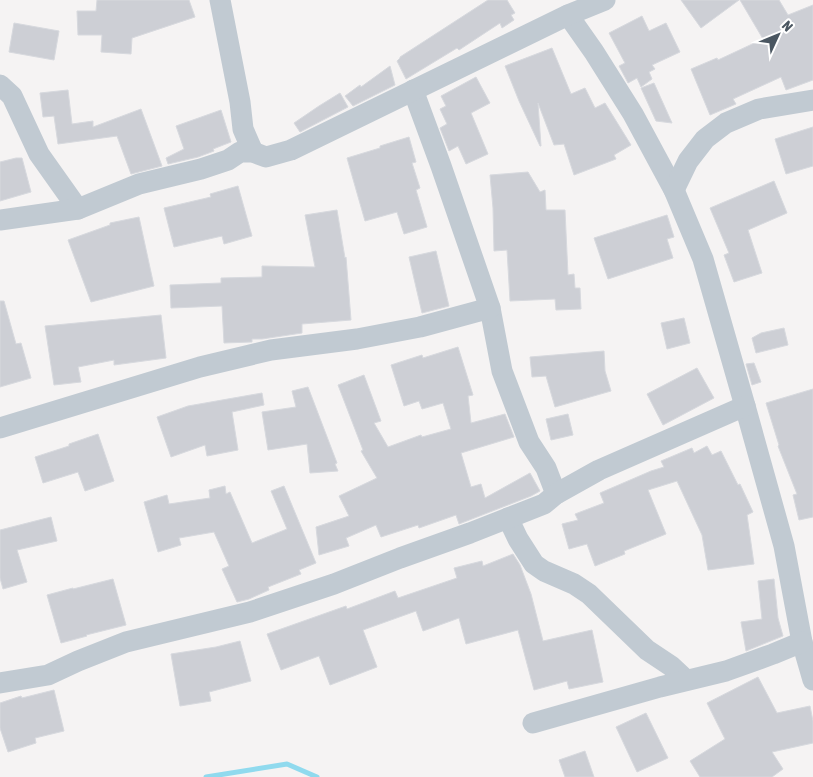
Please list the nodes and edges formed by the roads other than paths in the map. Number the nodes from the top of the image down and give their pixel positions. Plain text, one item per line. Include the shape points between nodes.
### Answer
1 (220, 0) edge
2 (605, 0) edge
3 (568, 15) junction
4 (0, 86) edge
5 (414, 90) junction
6 (813, 100) edge
7 (253, 152) junction
8 (674, 190) junction
9 (78, 209) junction
10 (0, 220) edge
11 (490, 308) junction
12 (745, 406) junction
13 (0, 428) edge
14 (556, 494) junction
15 (508, 518) junction
16 (802, 642) junction
17 (2, 676) edge
18 (686, 680) junction
19 (813, 680) edge
20 (533, 722) dead end

1 - 7 street via 243,129
2 - 3 street
3 - 5 street
3 - 8 street via 633,114
4 - 9 street via 12,96 39,154
5 - 7 street via 291,150 266,156
5 - 11 street
6 - 8 street via 759,109 726,123 705,138 688,161
7 - 9 street via 240,152 219,163 139,184
8 - 12 street via 703,259
9 - 10 street
11 - 13 street via 420,327 271,350 200,367
11 - 14 street via 502,371 529,442 546,468
12 - 14 street via 599,470
12 - 16 street via 784,546
14 - 15 street via 544,504
15 - 17 street via 250,612 126,642 48,674
15 - 18 street via 534,564 589,594 647,650
16 - 18 street via 726,671
16 - 19 street
18 - 20 street

